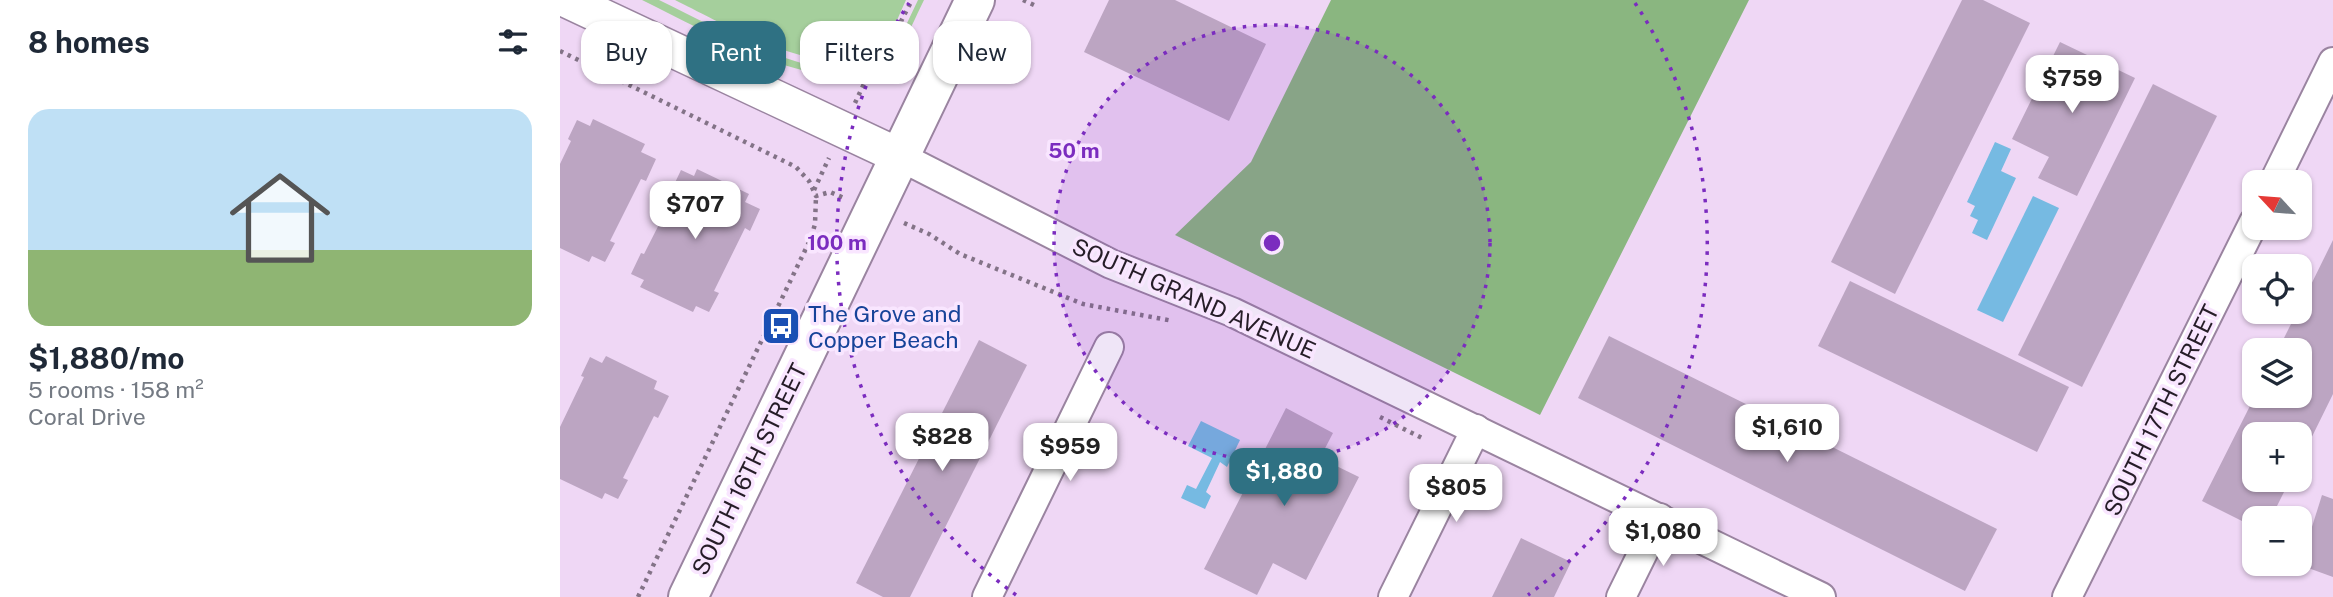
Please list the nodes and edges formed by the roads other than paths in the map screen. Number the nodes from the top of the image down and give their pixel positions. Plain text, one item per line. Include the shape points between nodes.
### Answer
1 (567, 0) edge
2 (975, 0) edge
3 (2333, 62) edge
4 (899, 156) junction
5 (2280, 170) edge
6 (2245, 240) edge
7 (1109, 347) dead end
8 (1476, 429) junction
9 (1660, 518) junction
10 (688, 597) edge
11 (987, 597) edge
12 (1393, 597) edge
13 (1622, 597) edge
14 (1821, 597) edge
15 (2067, 597) edge

1 - 4 street, SOUTH GRAND AVENUE
2 - 4 main road, SOUTH 16TH STREET
3 - 5 street
4 - 8 street, SOUTH GRAND AVENUE via 1111,264 1232,312
4 - 10 main road, SOUTH 16TH STREET
6 - 15 street, SOUTH 17TH STREET
7 - 11 street
8 - 9 street, SOUTH GRAND AVENUE
8 - 12 street
9 - 13 street
9 - 14 street, SOUTH GRAND AVENUE

